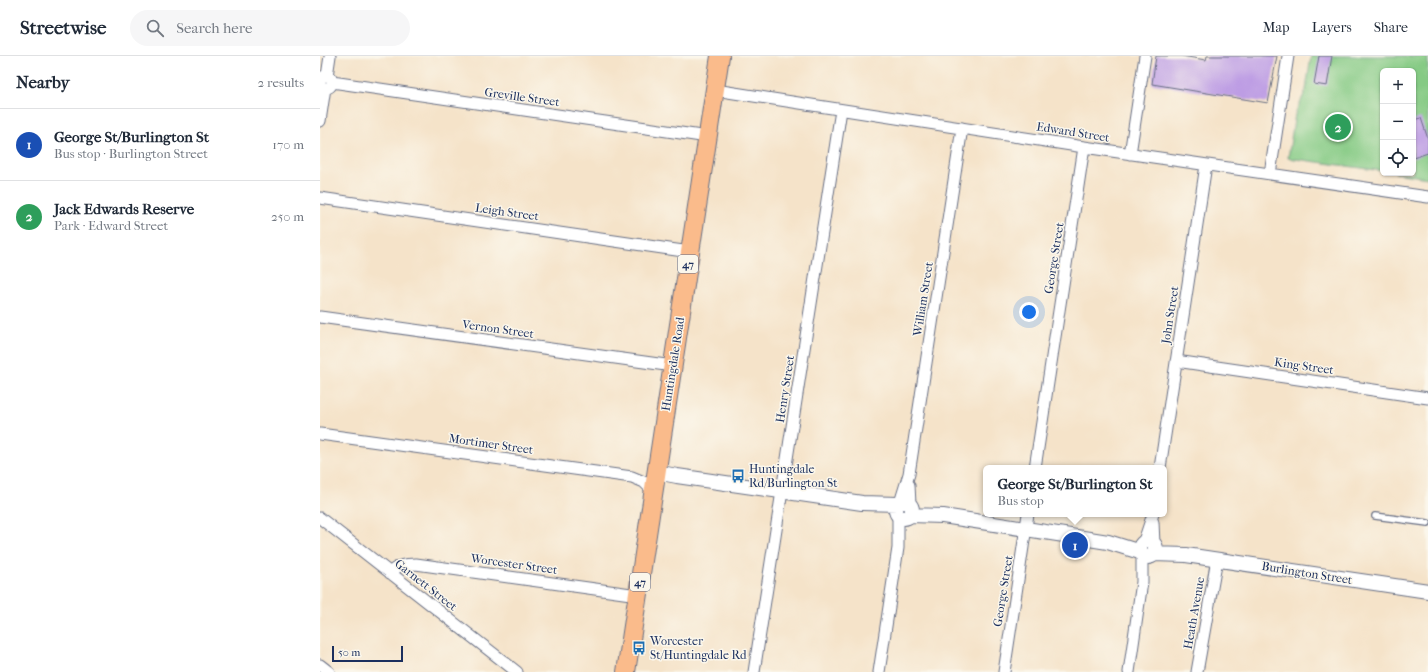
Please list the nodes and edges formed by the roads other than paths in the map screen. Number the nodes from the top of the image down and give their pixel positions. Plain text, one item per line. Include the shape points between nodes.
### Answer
1 (330, 56) edge
2 (720, 56) edge
3 (1145, 56) edge
4 (1288, 56) edge
5 (325, 81) edge
6 (715, 90) junction
7 (841, 110) junction
8 (320, 121) edge
9 (962, 128) junction
10 (708, 137) junction
11 (1084, 147) junction
12 (1130, 154) junction
13 (1206, 165) junction
14 (1270, 174) junction
15 (1428, 197) edge
16 (320, 198) edge
17 (690, 252) junction
18 (320, 317) edge
19 (1176, 361) junction
20 (672, 366) junction
21 (1428, 398) edge
22 (320, 434) edge
23 (1035, 465) edge
24 (1160, 465) edge
25 (656, 472) junction
26 (654, 491) junction
27 (782, 492) junction
28 (904, 510) junction
29 (1375, 516) dead end
30 (1028, 517) edge
31 (1153, 517) edge
32 (320, 518) edge
33 (1428, 523) edge
34 (1026, 529) junction
35 (1148, 549) junction
36 (1217, 559) junction
37 (390, 572) junction
38 (1428, 591) edge
39 (638, 595) junction
40 (320, 665) edge
41 (329, 672) edge
42 (517, 672) edge
43 (626, 672) edge
44 (754, 672) edge
45 (879, 672) edge
46 (1004, 672) edge
47 (1128, 672) edge
48 (1197, 672) edge

1 - 5 street
2 - 6 main road, Huntingdale Road / 47
3 - 12 street
4 - 14 street
5 - 8 street
5 - 10 street, Greville Street
6 - 7 street, Edward Street
6 - 10 main road, Huntingdale Road / 47
7 - 9 street, Edward Street
7 - 27 street, Henry Street
9 - 11 street, Edward Street
9 - 28 street, William Street
10 - 17 main road, Huntingdale Road / 47
11 - 12 street, Edward Street
11 - 23 street, George Street
12 - 13 street, Edward Street
13 - 14 street, Edward Street
13 - 19 street, John Street
14 - 15 street, Edward Street
16 - 17 street, Leigh Street
17 - 20 main road, Huntingdale Road / 47
18 - 20 street, Vernon Street
19 - 21 street, King Street
19 - 24 street, John Street
20 - 25 main road, Huntingdale Road / 47
22 - 26 street, Mortimer Street via 632,477 644,482
25 - 26 main road, Huntingdale Road / 47
25 - 27 street, Burlington Street
26 - 39 main road, Huntingdale Road / 47
27 - 28 street, Burlington Street
27 - 44 street, Henry Street
28 - 34 street, Burlington Street
28 - 45 street, William Street
29 - 33 lane
30 - 34 street, George Street
31 - 35 street
32 - 37 street, Garnett Street
34 - 35 street, Burlington Street
34 - 46 street, George Street
35 - 36 street, Burlington Street
35 - 47 street
36 - 38 street, Burlington Street
36 - 48 street, Heath Avenue
37 - 39 street, Worcester Street via 405,564 416,564
37 - 42 street, Garnett Street
39 - 43 main road, Huntingdale Road / 47
40 - 41 street

